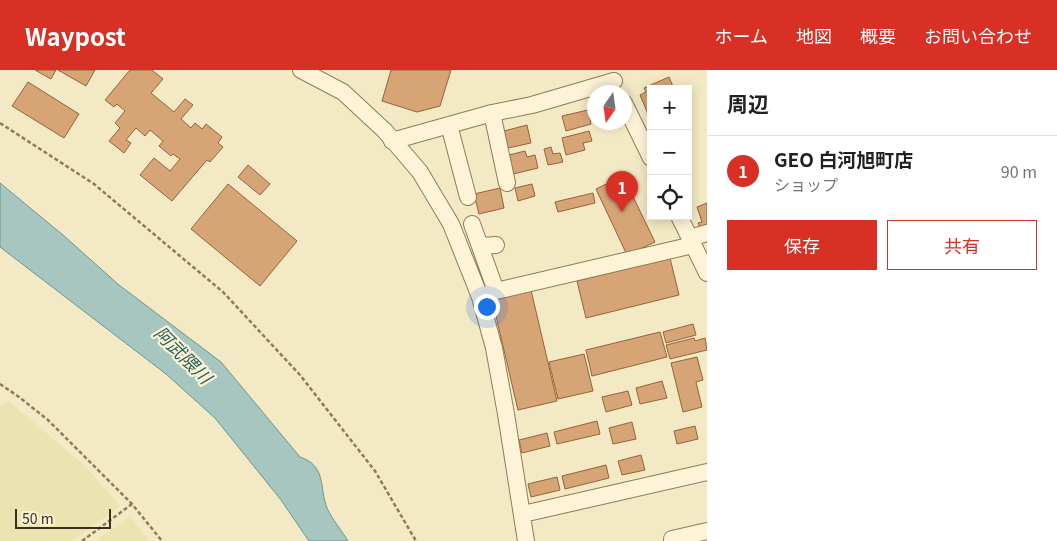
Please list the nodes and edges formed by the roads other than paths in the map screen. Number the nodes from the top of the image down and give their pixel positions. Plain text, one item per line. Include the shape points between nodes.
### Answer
1 (301, 70) edge
2 (614, 81) edge
3 (492, 113) junction
4 (632, 119) edge
5 (449, 125) junction
6 (392, 140) junction
7 (647, 150) edge
8 (507, 183) dead end
9 (468, 197) dead end
10 (681, 220) edge
11 (472, 224) dead end
12 (707, 233) edge
13 (692, 242) junction
14 (707, 273) edge
15 (496, 291) junction
16 (480, 297) junction
17 (707, 472) edge
18 (523, 514) junction
19 (707, 531) edge
20 (526, 541) edge
21 (672, 541) edge

1 - 6 street via 343,92
2 - 3 street
3 - 5 street
3 - 8 street
4 - 7 street
5 - 6 street
5 - 9 street
6 - 16 street via 420,172 451,224
10 - 13 street
11 - 15 street via 488,246
12 - 13 street
13 - 14 street
13 - 15 street
15 - 16 street
16 - 18 street via 494,348
17 - 18 street
18 - 20 street
19 - 21 street

